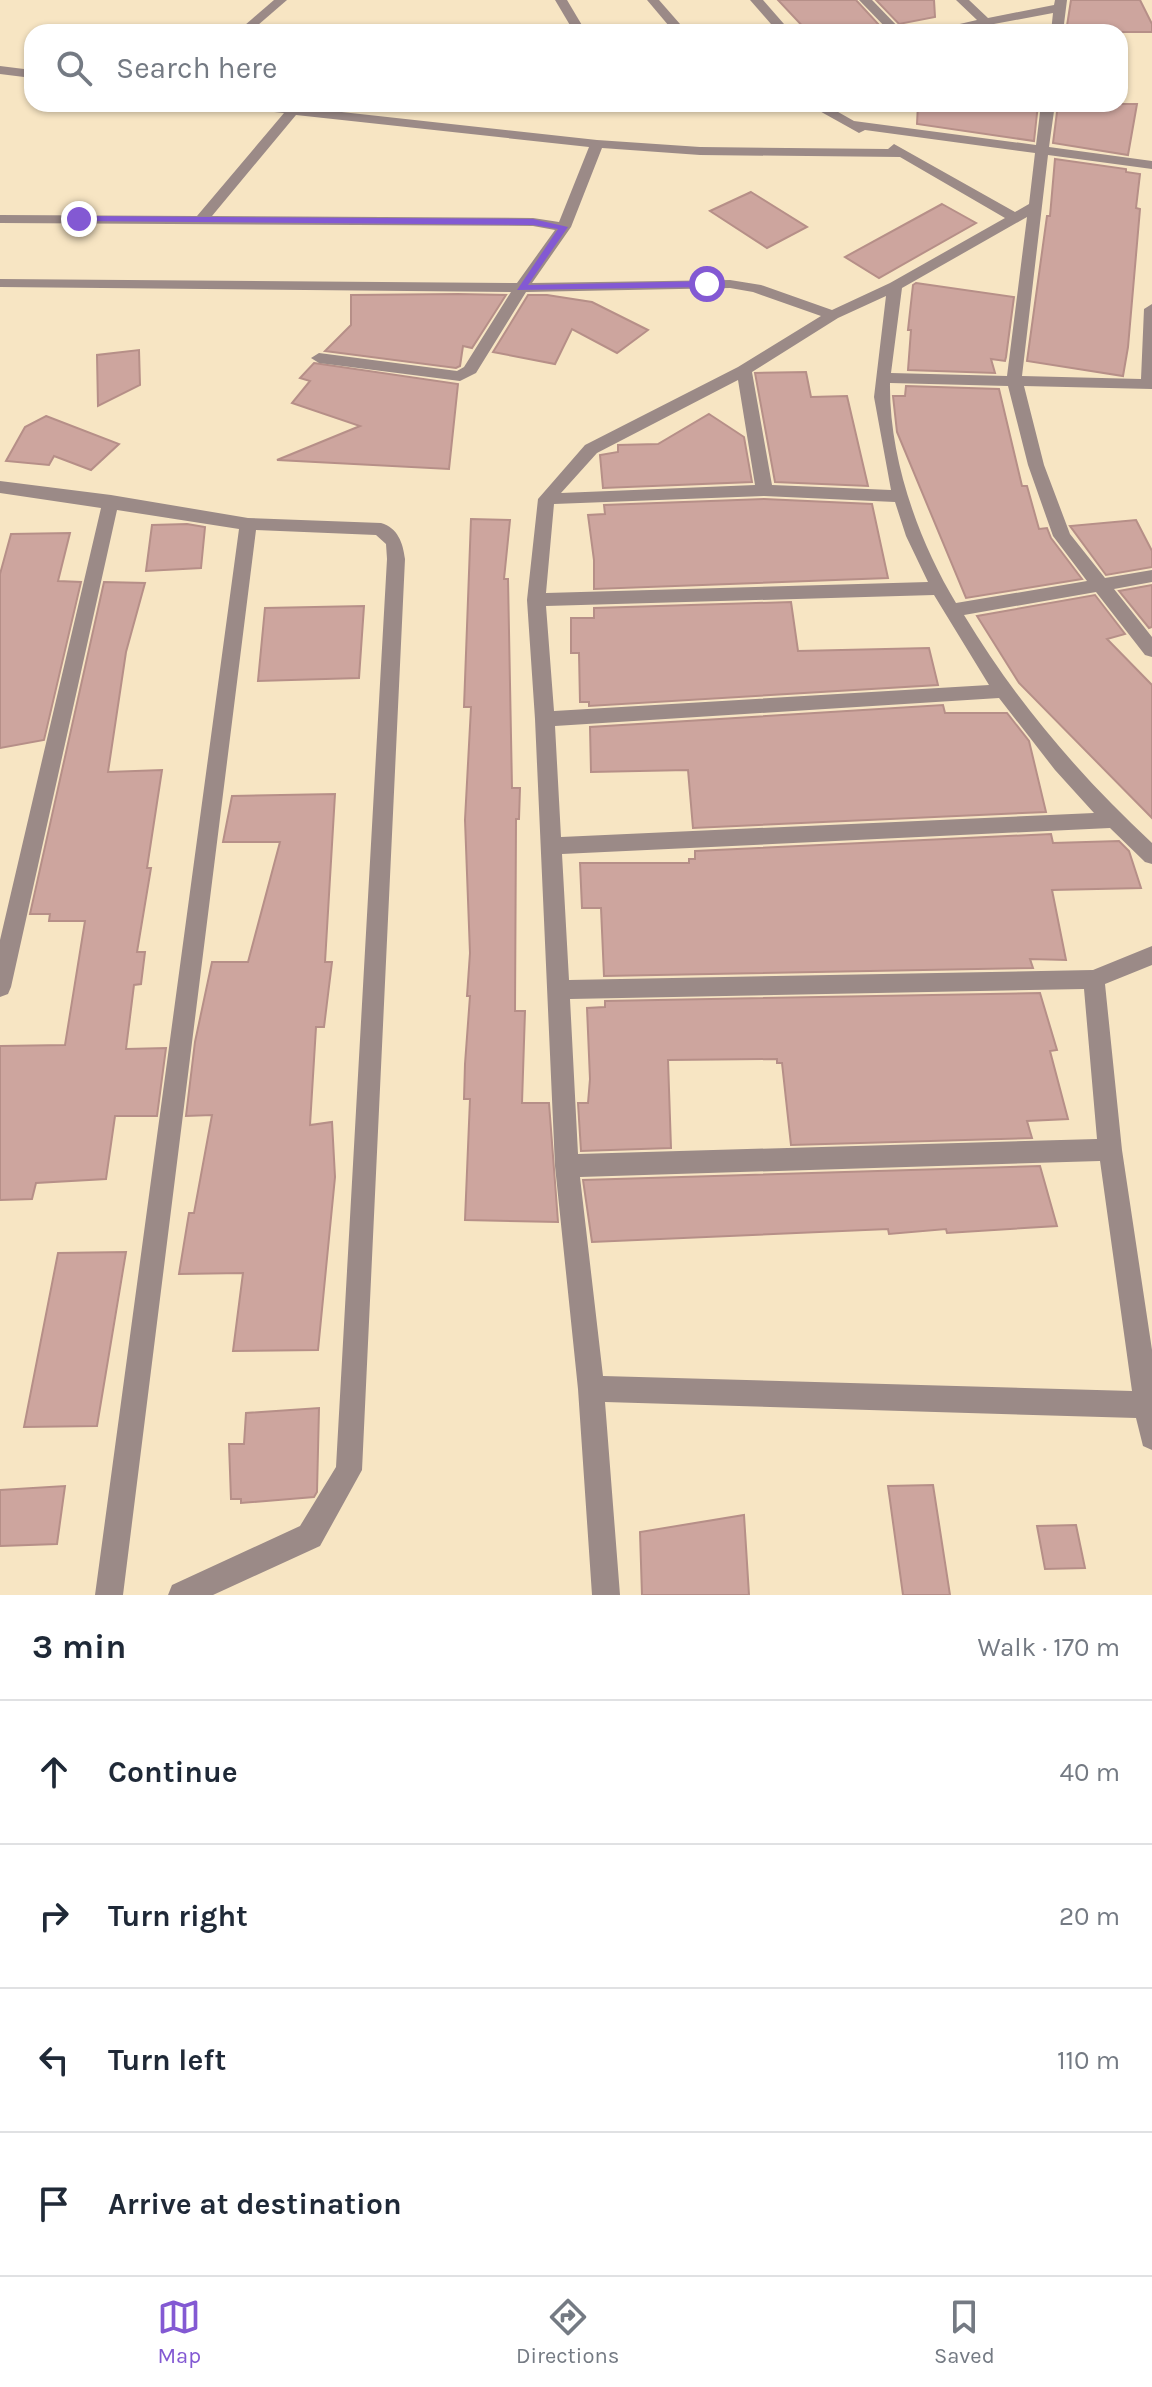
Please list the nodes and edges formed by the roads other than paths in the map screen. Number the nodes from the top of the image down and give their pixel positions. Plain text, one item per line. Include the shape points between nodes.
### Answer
1 (281, 0) edge
2 (561, 0) edge
3 (653, 0) edge
4 (756, 0) edge
5 (865, 0) edge
6 (962, 0) edge
7 (1060, 4) edge
8 (986, 22) junction
9 (252, 24) edge
10 (575, 24) edge
11 (674, 24) edge
12 (778, 24) edge
13 (889, 24) edge
14 (975, 24) edge
15 (1058, 24) edge
16 (0, 70) edge
17 (24, 73) edge
18 (285, 112) edge
19 (828, 112) edge
20 (1047, 112) edge
21 (291, 113) junction
22 (849, 124) junction
23 (597, 144) junction
24 (1042, 150) junction
25 (903, 153) junction
26 (1152, 165) edge
27 (1034, 207) junction
28 (1015, 218) junction
29 (0, 219) edge
30 (201, 220) junction
31 (564, 227) junction
32 (0, 283) edge
33 (895, 286) junction
34 (521, 288) junction
35 (1152, 309) edge
36 (833, 315) junction
37 (319, 358) dead end
38 (744, 370) junction
39 (883, 378) junction
40 (1014, 380) junction
41 (1151, 384) edge
42 (0, 487) edge
43 (764, 490) junction
44 (900, 496) junction
45 (546, 499) junction
46 (111, 501) junction
47 (248, 524) junction
48 (1152, 576) edge
49 (1098, 585) junction
50 (940, 588) junction
51 (536, 600) junction
52 (953, 610) junction
53 (1152, 650) edge
54 (1000, 691) junction
55 (545, 719) junction
56 (1112, 820) junction
57 (551, 846) junction
58 (1152, 856) edge
59 (1152, 955) edge
60 (1094, 979) junction
61 (0, 987) edge
62 (559, 990) junction
63 (1110, 1150) junction
64 (567, 1166) junction
65 (591, 1389) junction
66 (1148, 1405) junction
67 (1152, 1437) edge
68 (109, 1595) edge
69 (182, 1595) edge
70 (606, 1595) edge

1 - 9 street
2 - 10 street
3 - 11 street
4 - 12 street
5 - 13 street
6 - 8 street
7 - 8 street
7 - 15 street
8 - 14 street
16 - 17 street
18 - 21 street
19 - 22 street
20 - 24 street
21 - 23 street
21 - 30 street
22 - 24 street
22 - 25 street
23 - 25 street
23 - 31 street
24 - 26 street
24 - 27 street
25 - 28 street
27 - 28 street
27 - 40 street
28 - 33 street
29 - 30 street
30 - 31 street via 533,222
31 - 34 street
32 - 34 street
33 - 36 street
33 - 39 street
34 - 36 street via 730,284
34 - 37 street via 470,370 460,376
35 - 41 street
36 - 38 street
38 - 43 street
38 - 45 street via 591,449
39 - 40 street
39 - 44 street via 883,413
40 - 41 street
40 - 49 street via 1062,536
42 - 46 street
43 - 44 street
43 - 45 street
44 - 50 street
45 - 51 street
46 - 47 street
46 - 61 street
47 - 68 street
47 - 69 street via 381,529 394,542 396,559 349,1470 310,1536
48 - 49 street
49 - 52 street
49 - 53 street
50 - 51 street
50 - 52 street
51 - 55 street
52 - 54 street
54 - 55 street
54 - 56 street
55 - 57 street
56 - 57 street
56 - 58 street
57 - 62 street
59 - 60 street
60 - 62 street
60 - 63 street
62 - 64 street
63 - 64 street
63 - 66 street
64 - 65 street
65 - 66 street
65 - 70 street
66 - 67 street

